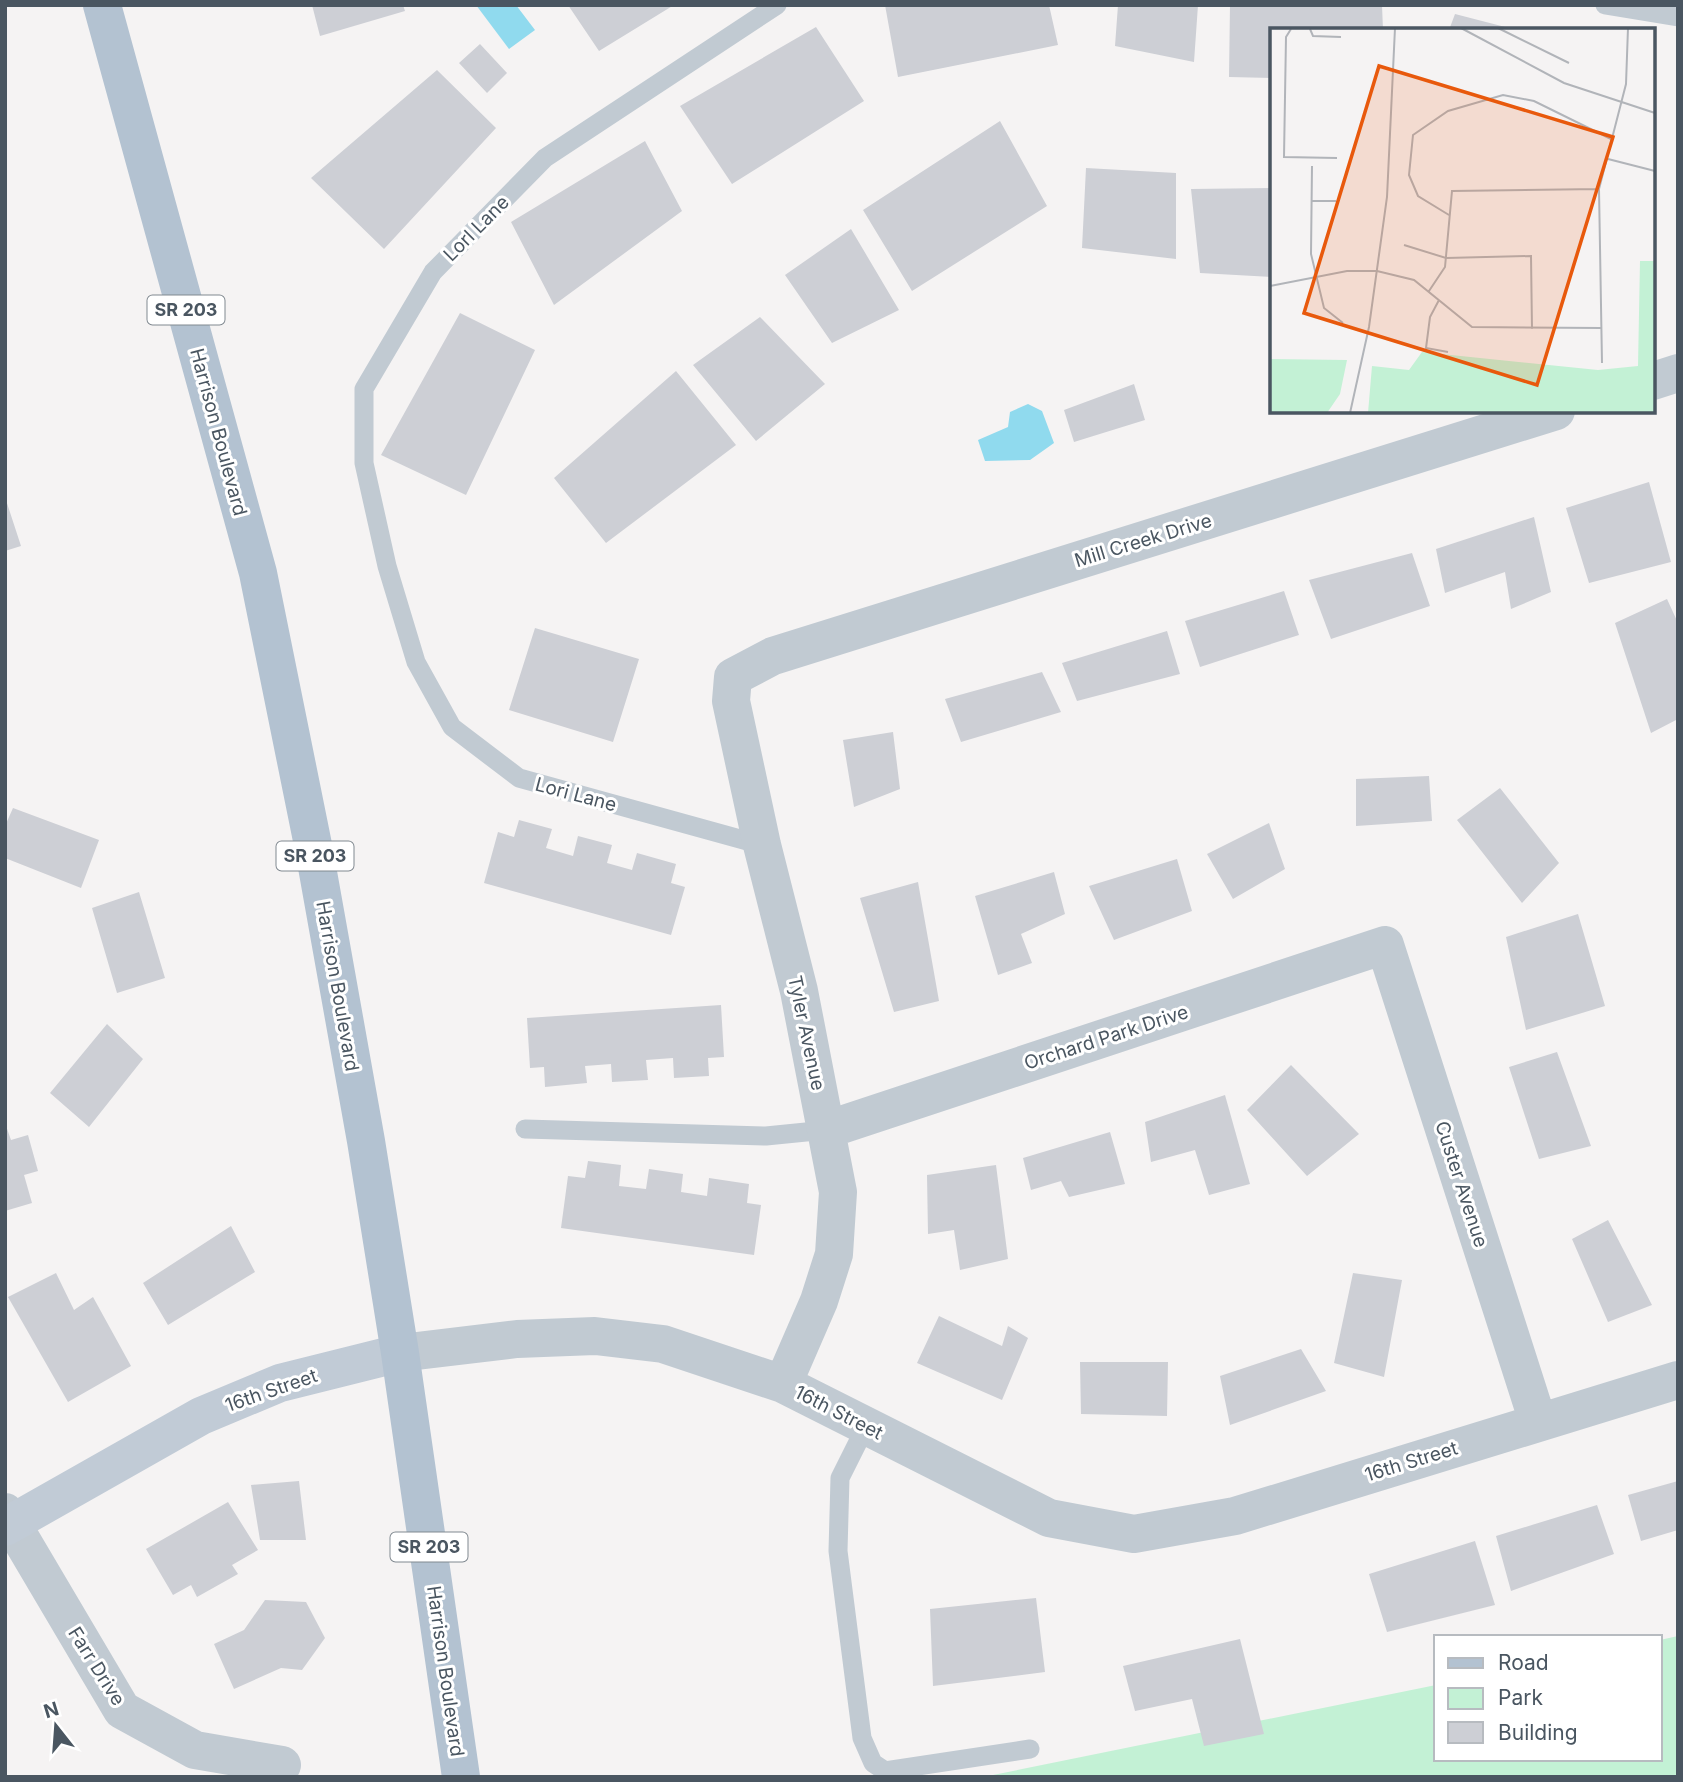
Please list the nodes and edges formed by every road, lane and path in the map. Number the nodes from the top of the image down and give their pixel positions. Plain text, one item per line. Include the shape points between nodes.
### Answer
1 (102, 5) edge
2 (777, 5) edge
3 (1605, 5) edge
4 (1678, 17) edge
5 (1678, 373) edge
6 (1655, 380) edge
7 (1550, 413) edge
8 (387, 566) joint
9 (733, 677) joint
10 (762, 845) junction
11 (1385, 945) joint
12 (525, 1129) dead end
13 (826, 1130) junction
14 (400, 1353) junction
15 (1678, 1380) edge
16 (783, 1384) junction
17 (1538, 1422) junction
18 (866, 1426) junction
19 (7, 1521) edge
20 (1030, 1749) dead end
21 (282, 1765) dead end
22 (461, 1777) edge

1 - 14 main road, Harrison Boulevard / SR 203 via 258,573 316,863
2 - 8 lane, Lorl Lane via 545,158 433,272 364,389 364,463
3 - 4 lane
5 - 6 street
7 - 9 street, Mill Creek Drive via 773,656
8 - 10 lane, Lori Lane via 416,662 452,727 519,778
9 - 10 street, Tyler Avenue via 731,701
10 - 13 street, Tyler Avenue via 799,991
11 - 13 street, Orchard Park Drive
11 - 17 street, Custer Avenue
12 - 13 lane via 766,1136
13 - 16 street, Tyler Avenue via 838,1192 835,1254
14 - 16 street, 16th Street via 517,1339 595,1336 663,1344
14 - 19 street, 16th Street via 279,1383 201,1416
14 - 22 main road, Harrison Boulevard / SR 203
15 - 17 street, 16th Street
16 - 18 street, 16th Street
17 - 18 street, 16th Street via 1235,1516 1134,1534 1049,1518
18 - 20 lane via 840,1478 838,1551 862,1738 873,1763 885,1771
19 - 21 street, Farr Drive via 122,1710 195,1750

